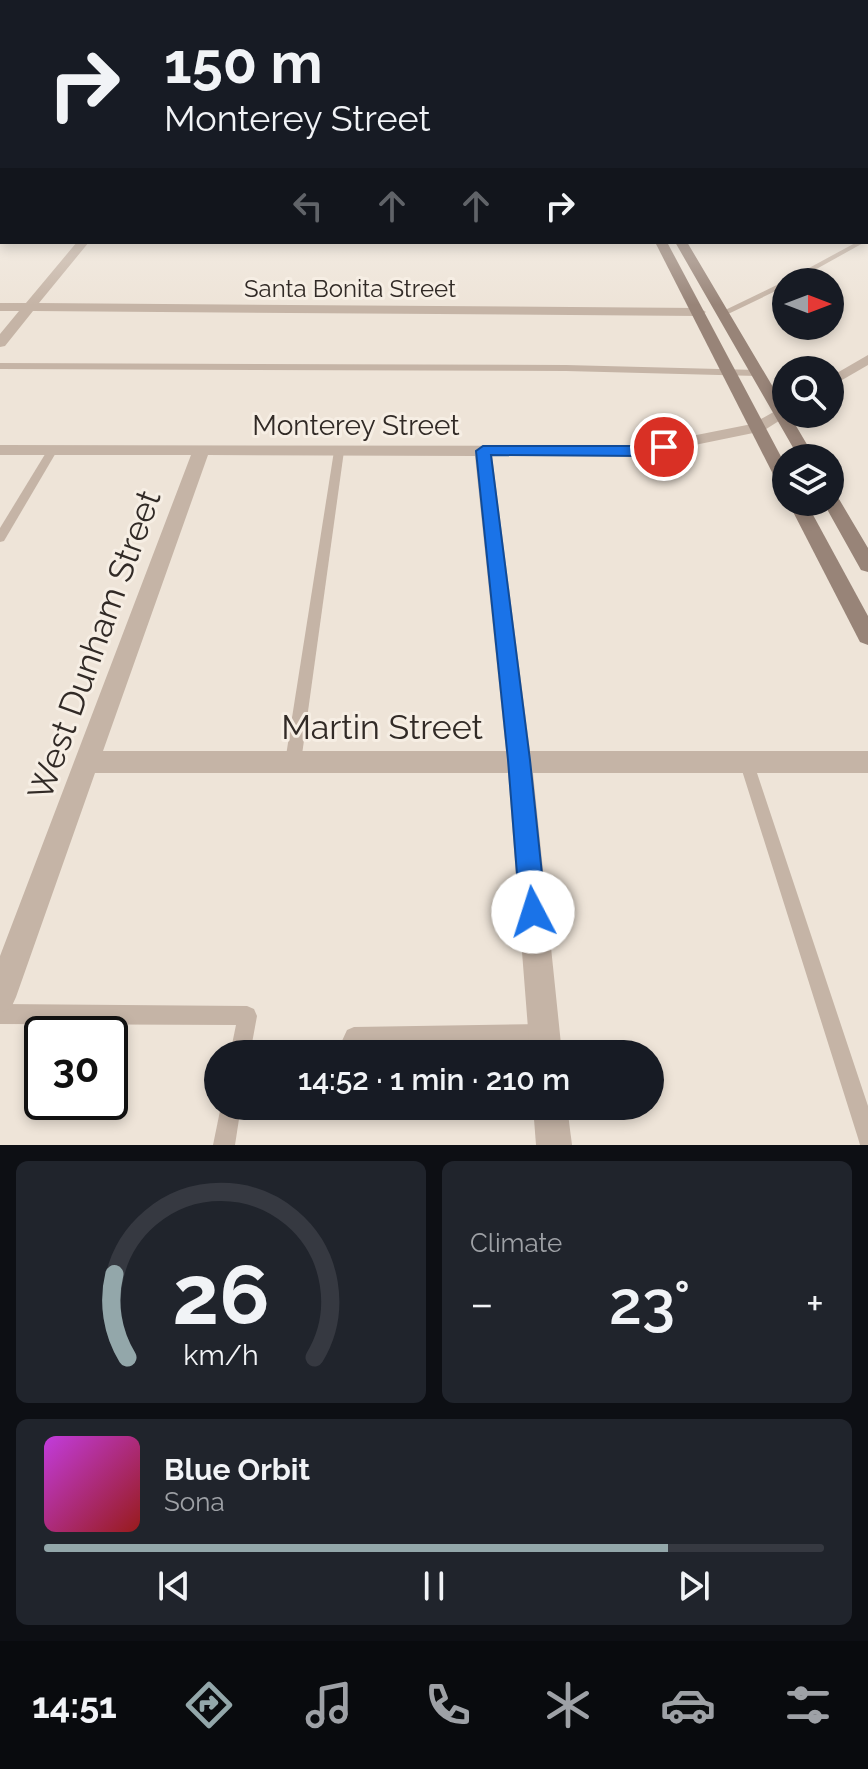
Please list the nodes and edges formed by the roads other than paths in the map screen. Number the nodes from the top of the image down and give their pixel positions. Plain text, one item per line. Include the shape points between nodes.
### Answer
1 (81, 244) edge
2 (661, 244) edge
3 (684, 244) edge
4 (858, 244) edge
5 (814, 268) edge
6 (772, 290) edge
7 (0, 307) edge
8 (30, 307) junction
9 (699, 312) junction
10 (723, 313) junction
11 (0, 343) edge
12 (868, 359) edge
13 (0, 366) edge
14 (730, 372) junction
15 (757, 373) junction
16 (844, 374) edge
17 (772, 395) edge
18 (772, 419) edge
19 (757, 428) junction
20 (0, 450) edge
21 (52, 451) junction
22 (201, 451) junction
23 (339, 451) junction
24 (483, 451) junction
25 (772, 456) edge
26 (804, 516) edge
27 (843, 516) edge
28 (0, 538) edge
29 (862, 542) edge
30 (868, 565) edge
31 (868, 636) edge
32 (519, 760) junction
33 (746, 761) junction
34 (88, 762) junction
35 (293, 762) junction
36 (868, 762) edge
37 (0, 997) edge
38 (0, 1014) edge
39 (243, 1040) edge
40 (353, 1040) edge
41 (436, 1040) edge
42 (545, 1040) edge
43 (228, 1120) edge
44 (551, 1120) edge
45 (868, 1138) edge
46 (224, 1145) edge
47 (554, 1145) edge

1 - 8 street
2 - 9 main road
3 - 10 main road
4 - 5 lane
6 - 10 lane
7 - 8 street, Santa Bonita Street
8 - 9 street, Santa Bonita Street
8 - 11 street
9 - 14 main road
10 - 15 main road
12 - 16 street
13 - 14 lane
14 - 15 lane
14 - 19 main road
15 - 17 main road
18 - 19 street
19 - 24 street, Monterey Street via 641,451
19 - 25 main road
20 - 21 street, Monterey Street
21 - 22 street, Monterey Street
21 - 28 lane
22 - 23 street, Monterey Street
22 - 34 street, West Dunham Street
23 - 24 street, Monterey Street
23 - 35 lane
24 - 32 street
26 - 31 main road
27 - 29 main road
29 - 30 main road
32 - 33 street, Martin Street
32 - 35 street, Martin Street
32 - 42 street
33 - 36 street, Martin Street
33 - 45 lane
34 - 35 street, Martin Street
34 - 37 street, West Dunham Street
38 - 39 lane via 247,1016
40 - 41 lane
43 - 46 lane
44 - 47 street

